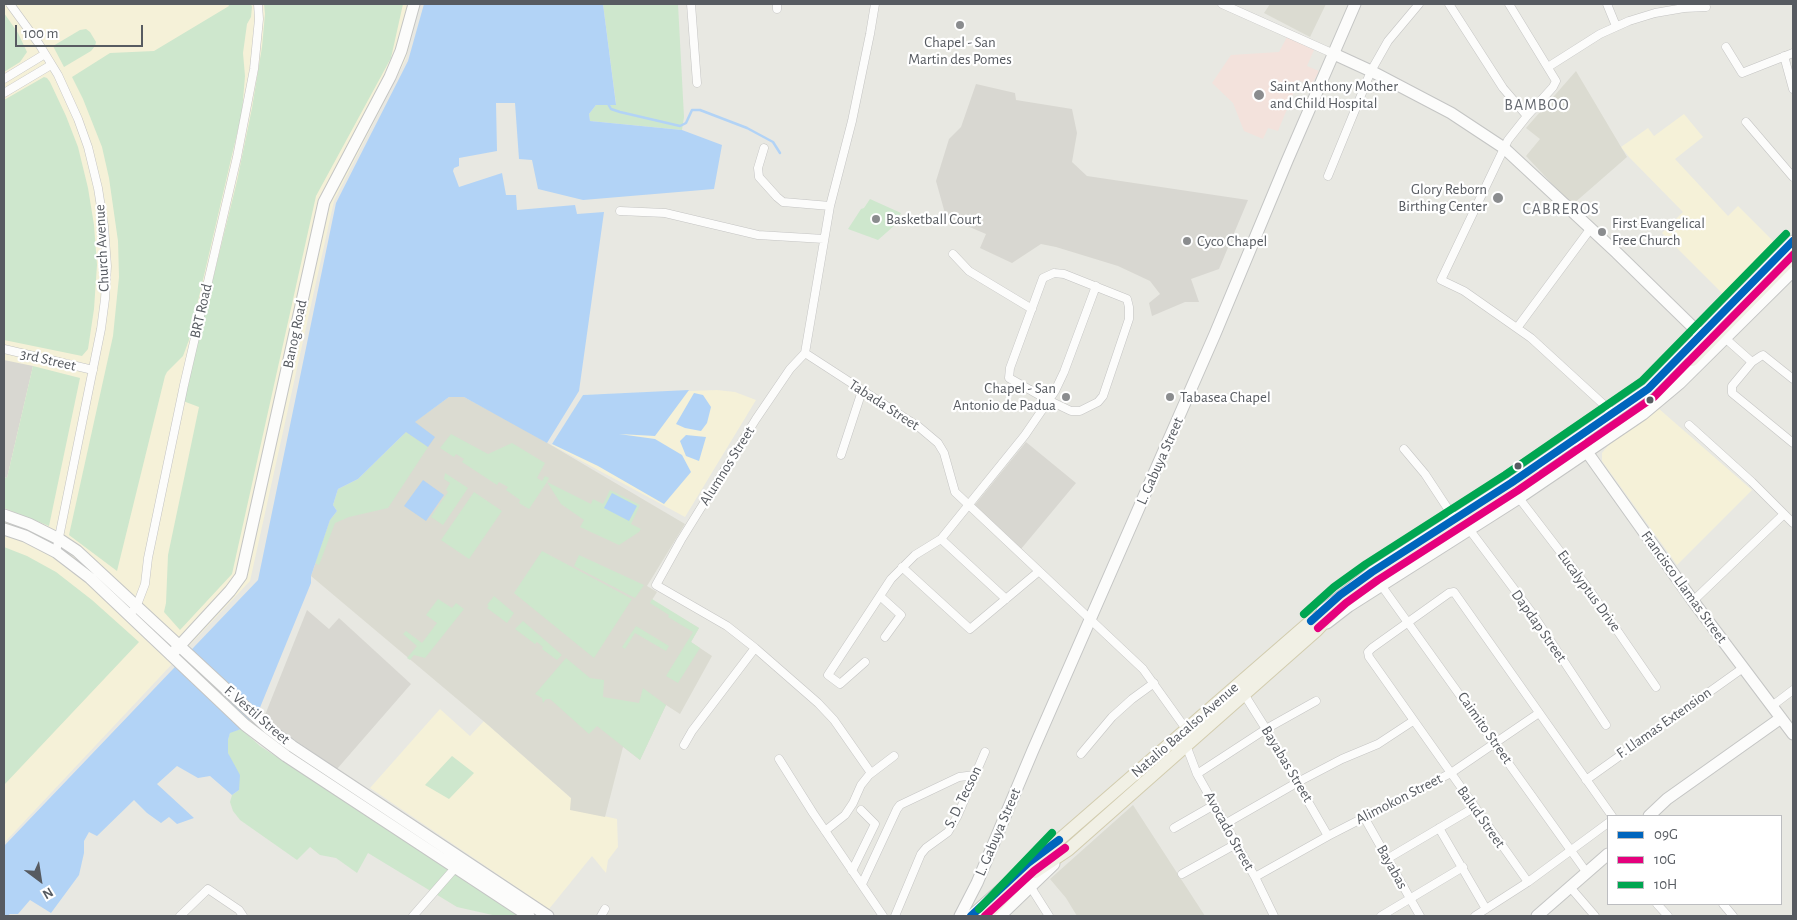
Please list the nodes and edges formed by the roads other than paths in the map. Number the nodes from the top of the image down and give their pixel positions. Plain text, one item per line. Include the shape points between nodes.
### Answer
1 (10, 4) edge
2 (258, 4) edge
3 (414, 4) edge
4 (691, 4) edge
5 (875, 4) edge
6 (1355, 4) edge
7 (1419, 4) edge
8 (1449, 4) edge
9 (1509, 4) edge
10 (1607, 4) edge
11 (1228, 5) edge
12 (1669, 7) edge
13 (1706, 7) dead end
14 (1616, 26) junction
15 (1726, 47) dead end
16 (1793, 53) edge
17 (45, 54) junction
18 (1334, 54) junction
19 (1784, 56) junction
20 (51, 65) junction
21 (1548, 67) junction
22 (1371, 71) junction
23 (4, 79) edge
24 (697, 82) dead end
25 (1793, 89) edge
26 (4, 92) edge
27 (1527, 116) junction
28 (1746, 122) dead end
29 (764, 148) dead end
30 (1504, 148) junction
31 (1328, 176) dead end
32 (1793, 177) edge
33 (830, 206) junction
34 (620, 211) dead end
35 (1592, 228) junction
36 (824, 239) junction
37 (1793, 241) edge
38 (953, 254) dead end
39 (1793, 257) edge
40 (1791, 278) edge
41 (1096, 286) junction
42 (1032, 309) junction
43 (1517, 328) junction
44 (1702, 336) junction
45 (1726, 339) junction
46 (4, 349) edge
47 (805, 353) junction
48 (1692, 360) tunnel mouth
49 (1752, 362) junction
50 (93, 370) junction
51 (1793, 379) edge
52 (862, 391) junction
53 (1048, 400) junction
54 (1614, 414) junction
55 (1689, 425) dead end
56 (1577, 438) junction
57 (1793, 443) edge
58 (1404, 449) dead end
59 (1587, 453) junction
60 (841, 455) dead end
61 (1536, 476) tunnel mouth
62 (1519, 498) junction
63 (969, 506) junction
64 (1784, 514) junction
65 (4, 515) edge
66 (1454, 518) junction
67 (1793, 523) edge
68 (4, 528) edge
69 (1469, 529) junction
70 (59, 539) junction
71 (941, 539) junction
72 (56, 552) junction
73 (902, 567) junction
74 (1038, 572) junction
75 (1381, 585) junction
76 (880, 596) junction
77 (1006, 599) junction
78 (1693, 601) junction
79 (133, 610) junction
80 (1090, 621) junction
81 (1409, 621) junction
82 (1314, 625) junction
83 (885, 637) dead end
84 (755, 648) junction
85 (184, 649) junction
86 (175, 659) junction
87 (865, 662) dead end
88 (1743, 668) junction
89 (1154, 683) junction
90 (1656, 687) dead end
91 (1793, 690) edge
92 (1244, 694) junction
93 (1316, 701) dead end
94 (1772, 706) junction
95 (1539, 713) junction
96 (1781, 718) junction
97 (1413, 721) junction
98 (1606, 725) dead end
99 (1266, 728) junction
100 (1186, 729) junction
101 (1793, 734) edge
102 (1495, 742) junction
103 (684, 745) dead end
104 (1186, 745) junction
105 (985, 752) dead end
106 (1081, 754) dead end
107 (894, 756) dead end
108 (779, 759) dead end
109 (871, 773) junction
110 (1451, 773) junction
111 (1197, 774) junction
112 (975, 775) junction
113 (1586, 780) junction
114 (1298, 782) junction
115 (1214, 806) junction
116 (1475, 807) junction
117 (861, 810) dead end
118 (1611, 815) edge
119 (1650, 815) edge
120 (1364, 817) junction
121 (1225, 824) junction
122 (1607, 825) edge
123 (1174, 828) dead end
124 (1439, 828) junction
125 (825, 831) junction
126 (1328, 836) junction
127 (1059, 840) junction
128 (1236, 844) junction
129 (1068, 850) junction
130 (1572, 851) junction
131 (1607, 855) edge
132 (1387, 858) junction
133 (1463, 867) junction
134 (455, 868) junction
135 (852, 870) junction
136 (1587, 872) junction
137 (1182, 874) dead end
138 (1255, 877) junction
139 (1528, 882) junction
140 (862, 884) junction
141 (1030, 886) junction
142 (1570, 887) junction
143 (1005, 895) junction
144 (1410, 900) junction
145 (1658, 905) edge
146 (1723, 905) edge
147 (1486, 909) junction
148 (180, 916) edge
149 (243, 916) edge
150 (413, 916) edge
151 (529, 916) edge
152 (548, 916) edge
153 (883, 916) edge
154 (895, 916) edge
155 (960, 916) edge
156 (970, 916) edge
157 (986, 916) edge
158 (1000, 916) edge
159 (1049, 916) edge
160 (1274, 916) edge
161 (1381, 916) edge
162 (1420, 916) edge
163 (1475, 916) edge
164 (1537, 916) edge
165 (1595, 916) edge
166 (1668, 916) edge
167 (1734, 916) edge

1 - 17 street, Church Avenue
2 - 79 street, BRT Road via 254,69 239,148 184,385 145,584
3 - 85 main road, Banog Road via 390,77 324,202 243,570 237,583
4 - 24 street
5 - 33 street via 852,122
6 - 18 main road, L. Gabuya Street
7 - 22 street via 1388,41
8 - 27 street via 1503,88
9 - 21 street
10 - 14 street
11 - 18 street
12 - 13 street
12 - 14 street
14 - 21 street
15 - 19 street via 1742,73
16 - 19 street
17 - 20 street, Church Avenue
17 - 23 street
18 - 22 main road
18 - 80 main road, L. Gabuya Street
19 - 25 street
20 - 26 street
20 - 50 street, Church Avenue via 67,93 88,147 104,226 106,299
21 - 27 street via 1556,81 1553,88
22 - 30 main road via 1451,113
22 - 31 street
27 - 30 street
28 - 32 street
29 - 33 street via 758,168 759,177 777,197 784,202
30 - 35 main road
30 - 43 street via 1441,280 1464,291
33 - 36 street
34 - 36 street via 665,213 758,235
35 - 43 street
35 - 44 main road
36 - 47 street
37 - 44 main road, Natalio Bacalso Avenue
38 - 42 street via 969,271
39 - 48 main road
40 - 45 main road, Natalio Bacalso Avenue
41 - 42 street via 1054,272 1043,278
41 - 53 street via 1064,372
41 - 53 street via 1127,299 1129,307 1129,319 1103,396 1080,412
42 - 53 street via 1009,378
43 - 54 street
44 - 54 main road, Natalio Bacalso Avenue via 1648,389
45 - 49 street
45 - 59 main road, Natalio Bacalso Avenue via 1643,414
46 - 50 street, 3rd Street
47 - 52 street, Tabada Street
47 - 84 street, Alumnos Street via 790,369 756,419 656,585 727,626
49 - 51 street via 1763,356
49 - 57 street via 1732,386 1732,393
50 - 70 street, Church Avenue
52 - 60 street
52 - 63 street, Tabada Street via 919,426 938,443 956,492
53 - 63 street
54 - 56 main road, Natalio Bacalso Avenue
55 - 64 street
56 - 59 main road, Francisco Llamas Street
56 - 66 main road, Natalio Bacalso Avenue
58 - 66 street
59 - 62 main road, Natalio Bacalso Avenue
59 - 78 main road, Francisco Llamas Street
61 - 82 main road, Natalio Bacalso Avenue via 1378,577
62 - 69 main road, Natalio Bacalso Avenue
62 - 90 street, Eucalyptus Drive via 1588,588
63 - 71 street
63 - 74 street, Tabada Street
64 - 67 street
64 - 78 street
65 - 70 main road, F. Vestil Street
66 - 82 main road, Natalio Bacalso Avenue via 1340,595
68 - 72 main road, F. Vestil Street
69 - 75 main road, Natalio Bacalso Avenue
69 - 98 street, Dapdap Street via 1532,613
70 - 72 street, Church Avenue
70 - 79 main road, F. Vestil Street via 77,551
71 - 73 street
71 - 77 street
72 - 79 main road, F. Vestil Street
73 - 76 street
73 - 77 street via 970,629
74 - 77 street
74 - 80 street, Tabada Street
75 - 81 street, Caimito Street
75 - 82 main road, Natalio Bacalso Avenue
76 - 83 street via 901,615
76 - 87 street via 828,675 840,684
78 - 88 main road, Francisco Llamas Street
79 - 85 main road, F. Vestil Street
79 - 86 main road, F. Vestil Street
80 - 89 street, Tabada Street
80 - 155 main road, L. Gabuya Street
81 - 95 street via 1454,592
81 - 97 street, Balud Street via 1368,652 1368,657
81 - 102 street, Caimito Street
82 - 92 main road, Natalio Bacalso Avenue
82 - 100 main road, Natalio Bacalso Avenue
84 - 103 street
84 - 109 street via 834,720
85 - 86 main road, Banog Road
85 - 152 main road, F. Vestil Street via 268,728 292,746
86 - 134 main road, F. Vestil Street via 245,725 286,756
88 - 94 main road, Francisco Llamas Street
88 - 113 street, F. Llamas Extension
89 - 100 street, Tabada Street
89 - 106 street via 1112,717
91 - 94 street
92 - 99 street, Bayabas Street
92 - 104 main road, Natalio Bacalso Avenue
93 - 99 street
94 - 96 main road, Francisco Llamas Street
95 - 102 street, Alimokon Street
95 - 113 street
96 - 101 main road, Francisco Llamas Street
96 - 119 main road via 1698,776
97 - 110 street, Balud Street
97 - 114 street via 1378,744
99 - 111 street
99 - 114 street, Bayabas Street
100 - 127 main road, Natalio Bacalso Avenue
102 - 110 street, Alimokon Street
102 - 130 street, Caimito Street
104 - 111 street, Avocado Street
104 - 129 main road, Natalio Bacalso Avenue
105 - 112 street, S. D. Tecson
107 - 109 street
108 - 125 street
109 - 125 street via 845,815
110 - 116 street, Balud Street
110 - 120 street, Alimokon Street
111 - 115 street, Avocado Street
112 - 140 street via 960,776 900,804
112 - 154 street, S. D. Tecson via 948,832 921,854
113 - 118 street
114 - 121 street
114 - 126 street, Bayabas Street
115 - 121 street, Avocado Street
115 - 123 street
116 - 124 street
116 - 139 street, Balud Street
117 - 135 street via 875,824
120 - 126 street, Alimokon Street
120 - 132 street, Bayabas
121 - 128 street, Avocado Street
122 - 130 street
124 - 132 street
124 - 133 street
125 - 135 street
126 - 138 street, Alimokon Street
127 - 143 main road, Natalio Bacalso Avenue
127 - 156 main road, Natalio Bacalso Avenue via 1028,863
128 - 137 street
128 - 138 street, Avocado Street
129 - 141 main road, Natalio Bacalso Avenue
129 - 143 main road, Natalio Bacalso Avenue
130 - 136 street, Caimito Street
130 - 139 street
131 - 136 main road
132 - 144 street, Bayabas
133 - 144 street
133 - 147 street
134 - 150 street
134 - 151 main road, F. Vestil Street
135 - 140 street
136 - 142 main road
138 - 160 street, Avocado Street
139 - 147 street
140 - 153 street
141 - 158 main road, Natalio Bacalso Avenue
141 - 159 street
142 - 164 main road
142 - 165 street
143 - 157 main road
144 - 161 street
144 - 162 street, Bayabas
145 - 166 street
146 - 167 street
147 - 163 street
148 - 149 street via 208,889

